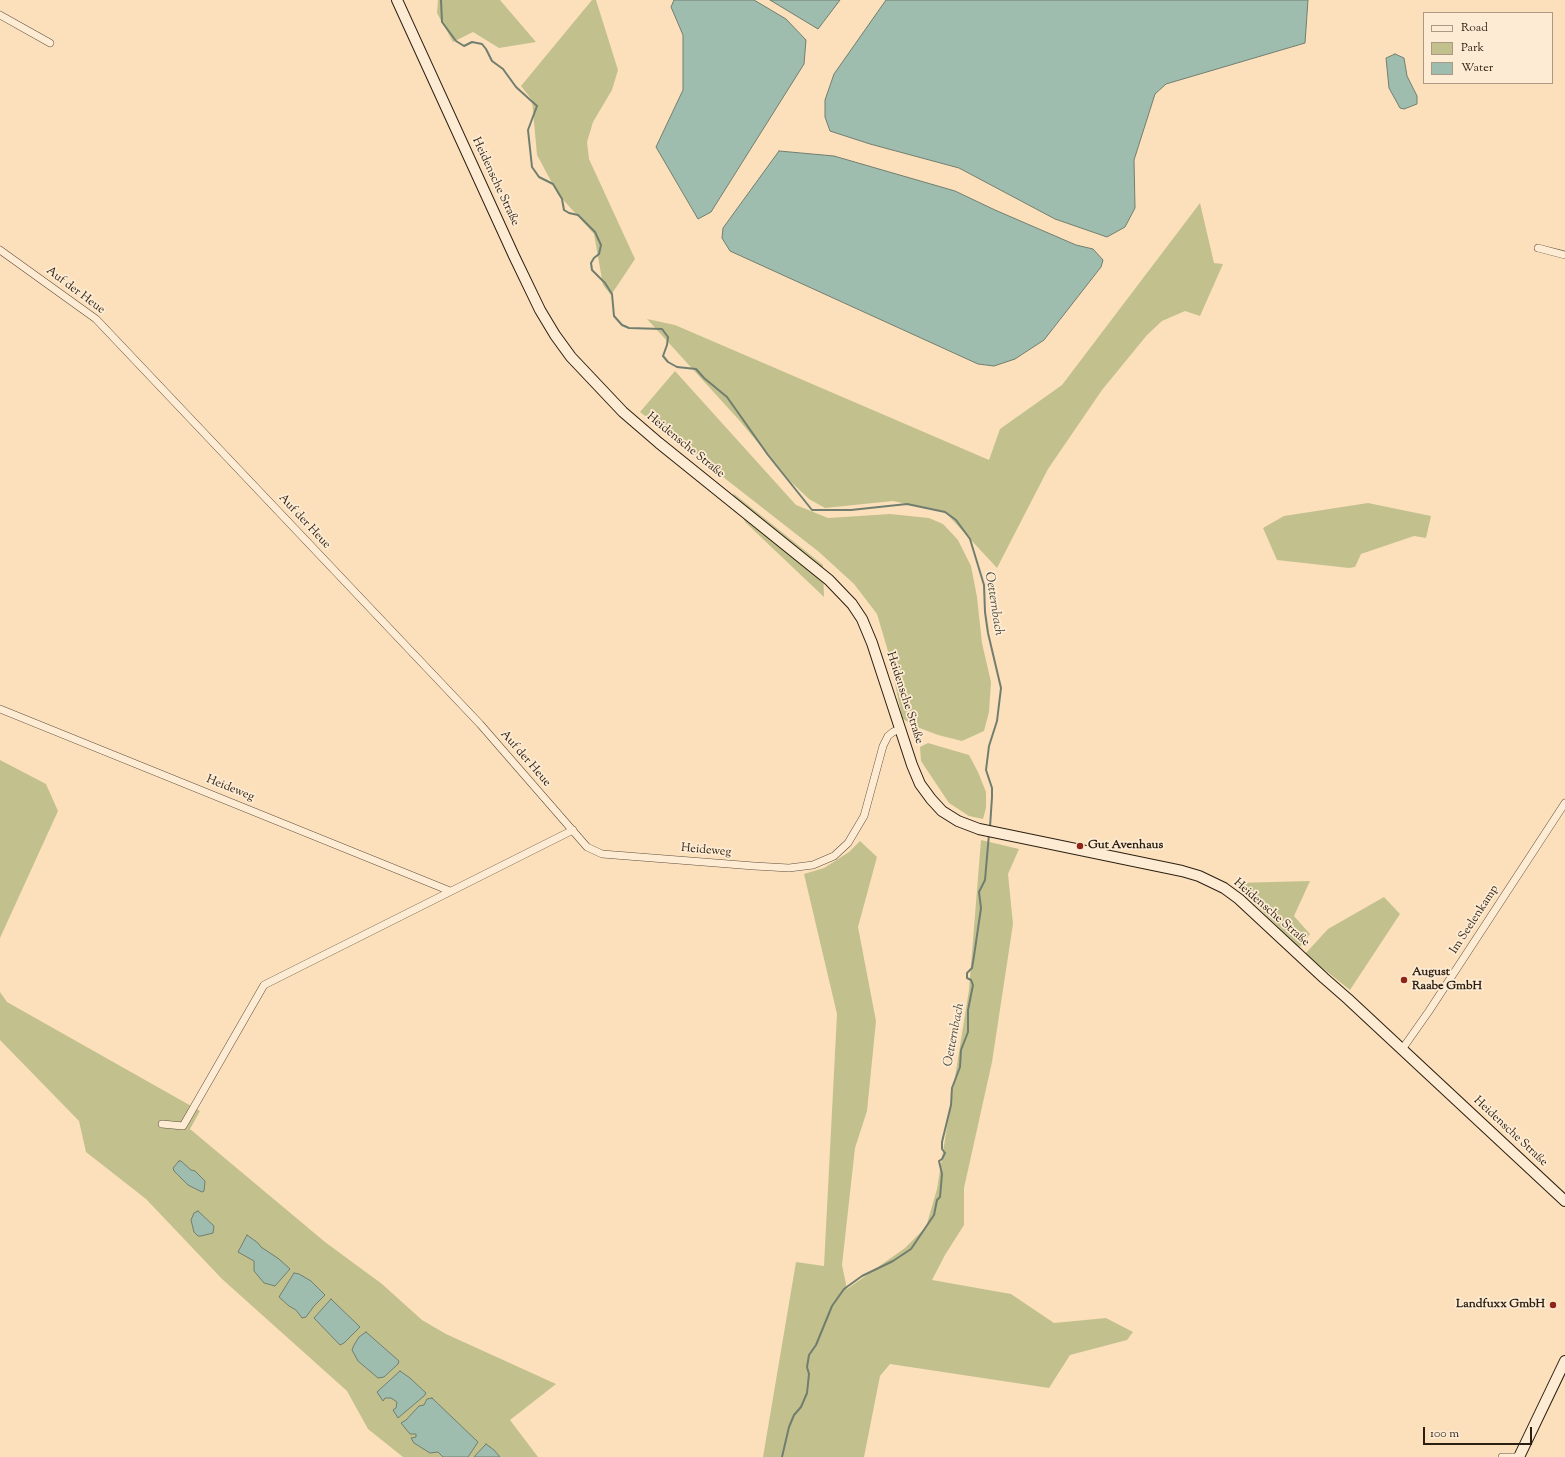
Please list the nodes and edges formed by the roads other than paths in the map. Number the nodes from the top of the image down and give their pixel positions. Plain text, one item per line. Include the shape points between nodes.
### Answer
1 (397, 0) edge
2 (0, 15) edge
3 (50, 43) dead end
4 (1538, 248) dead end
5 (0, 250) edge
6 (1565, 255) edge
7 (0, 709) edge
8 (900, 729) junction
9 (1565, 803) edge
10 (573, 830) junction
11 (450, 891) junction
12 (1403, 1048) junction
13 (162, 1124) dead end
14 (1565, 1201) edge
15 (1565, 1361) edge
16 (1502, 1457) edge
17 (1519, 1457) edge

1 - 8 main road, Heidensche Straße via 514,256 555,335 571,357 623,412 839,589 862,619
2 - 3 street
4 - 6 street
5 - 10 street, Auf der Heue via 96,319 480,724
7 - 11 street, Heideweg
8 - 10 street, Heideweg via 888,736 883,746 864,816 848,843 834,856 813,865 789,868 602,854 587,847
8 - 12 main road, Heidensche Straße via 920,784 942,811 979,829 1182,871 1211,881 1239,899
9 - 12 street, Im Seelenkamp via 1430,1011
10 - 11 street
11 - 13 street via 264,985 183,1126
12 - 14 main road, Heidensche Straße
15 - 17 main road
16 - 17 street

